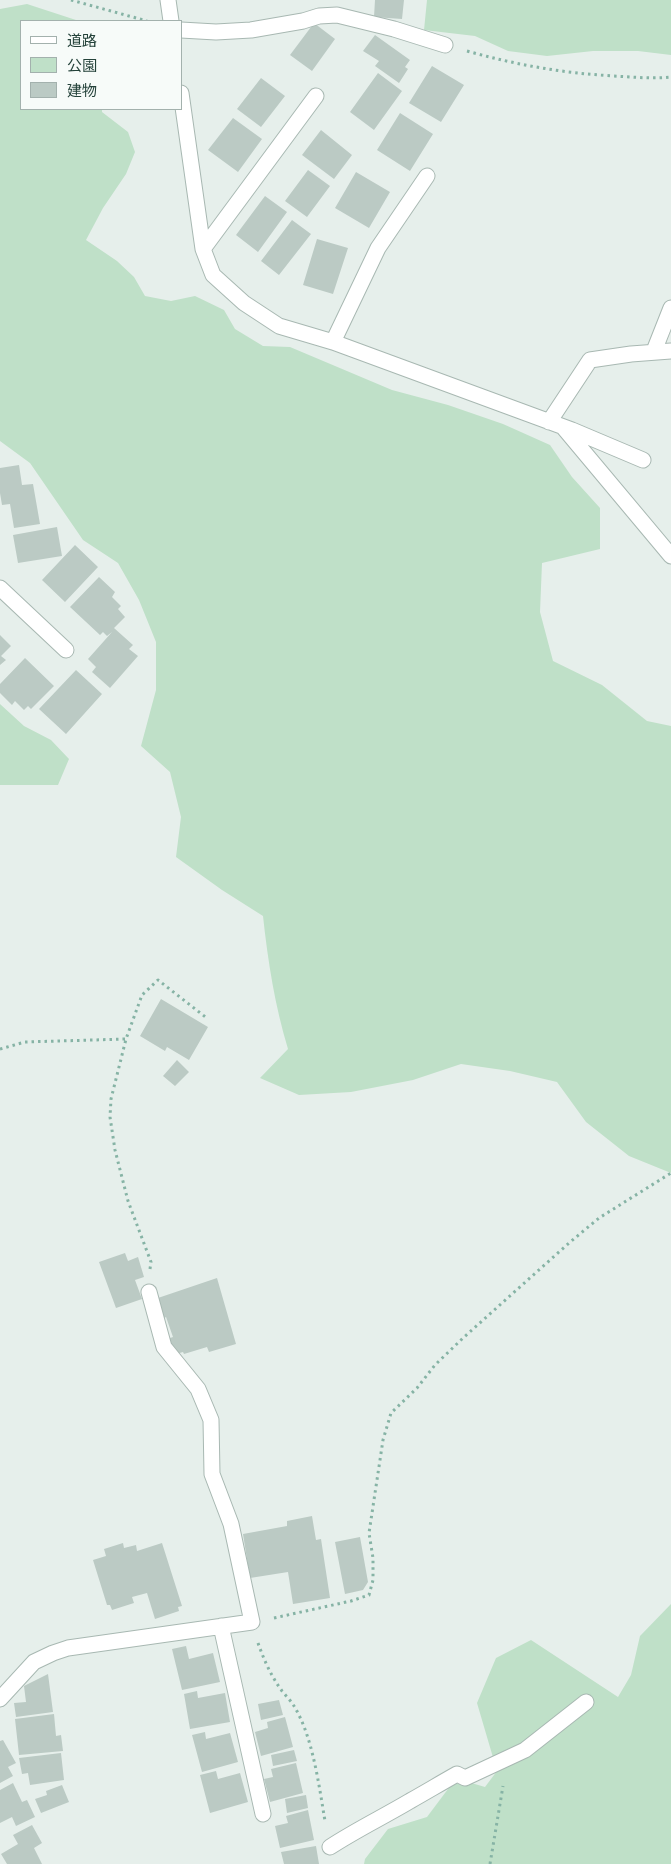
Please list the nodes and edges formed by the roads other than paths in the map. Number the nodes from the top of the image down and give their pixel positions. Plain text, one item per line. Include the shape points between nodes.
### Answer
1 (168, 0) edge
2 (171, 20) edge
3 (182, 30) edge
4 (445, 45) road end
5 (316, 96) dead end
6 (182, 100) edge
7 (427, 176) dead end
8 (203, 249) junction
9 (671, 308) edge
10 (333, 342) junction
11 (654, 351) junction
12 (671, 351) edge
13 (555, 424) junction
14 (643, 460) dead end
15 (671, 556) edge
16 (0, 588) edge
17 (66, 650) dead end
18 (149, 1292) road end
19 (221, 1626) junction
20 (0, 1700) edge
21 (586, 1702) dead end
22 (263, 1814) dead end
23 (330, 1847) road end

1 - 2 street
3 - 4 street via 251,30 337,15
5 - 8 street
6 - 8 street
7 - 10 street via 378,248
8 - 10 street via 213,275 244,303 279,326
9 - 11 street
10 - 13 street
11 - 12 street
11 - 13 street via 590,360
13 - 14 street
13 - 15 street
16 - 17 street
18 - 19 street via 164,1348 198,1389 211,1420 212,1474 231,1524 252,1622
19 - 20 street via 68,1648 53,1653 34,1662
19 - 22 street
21 - 23 street via 525,1750 464,1778 457,1774

